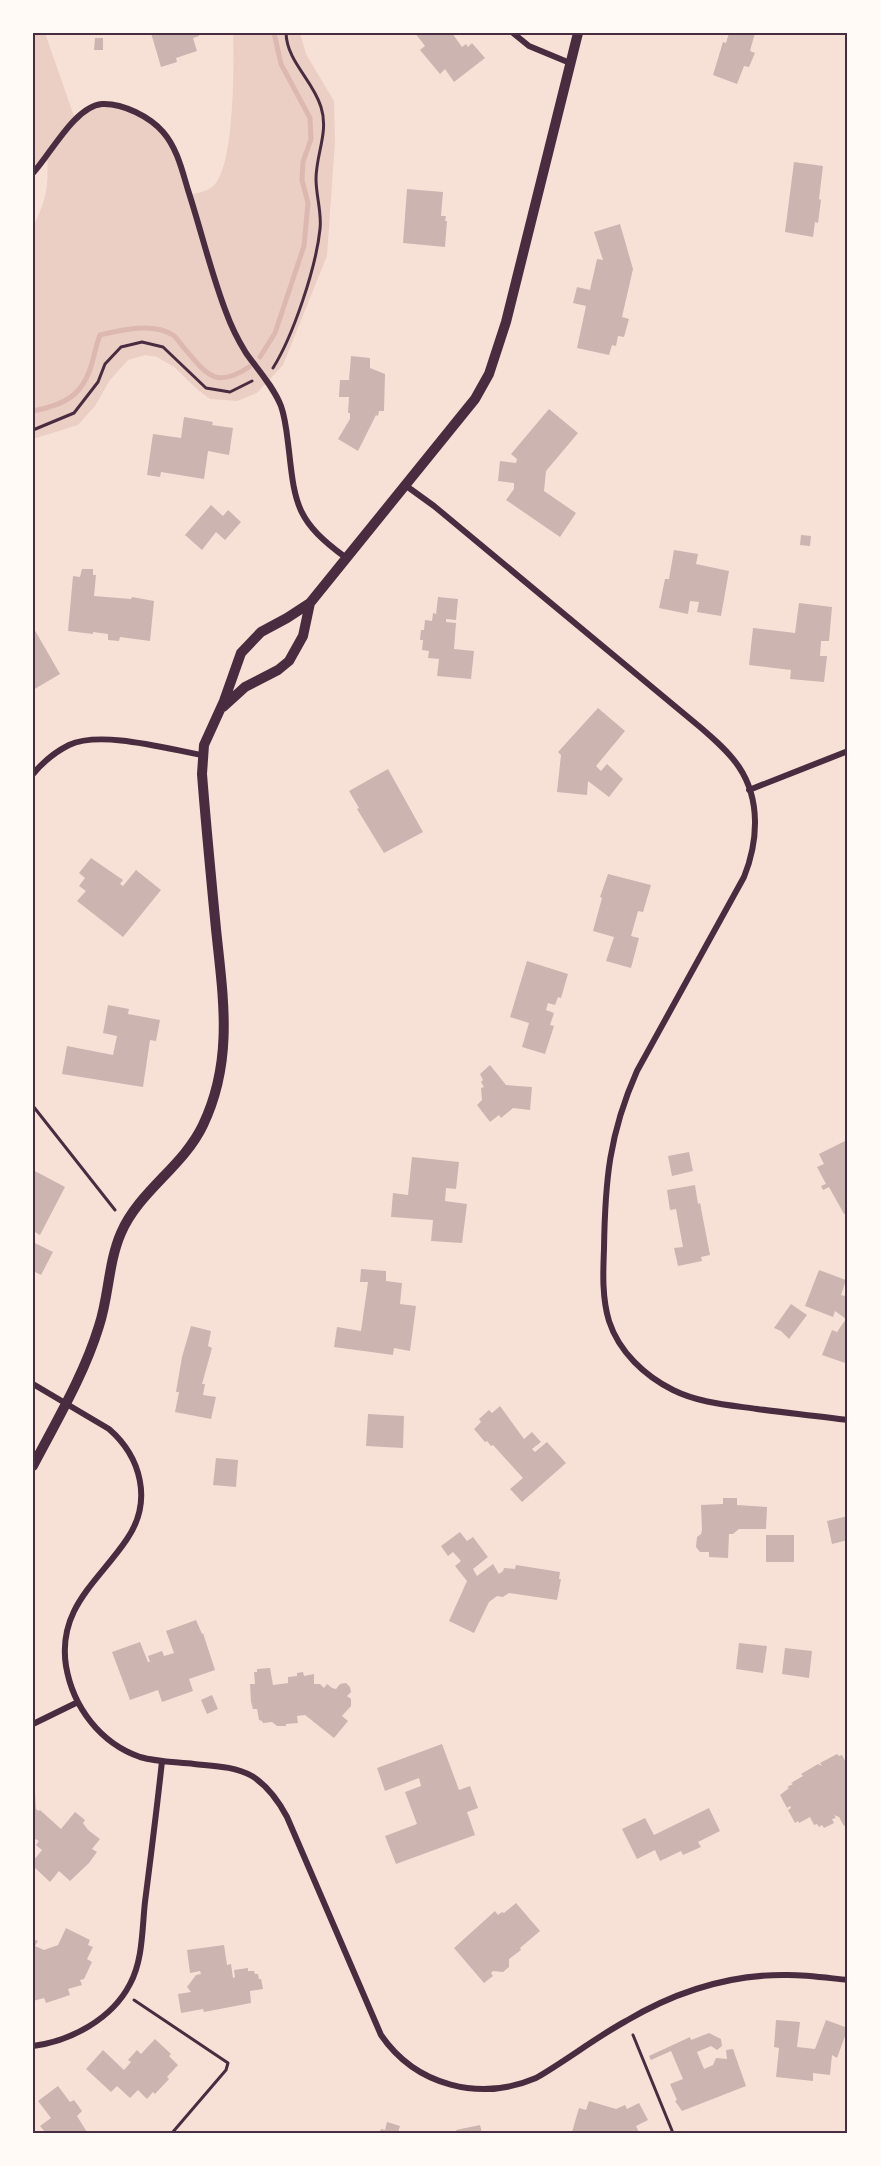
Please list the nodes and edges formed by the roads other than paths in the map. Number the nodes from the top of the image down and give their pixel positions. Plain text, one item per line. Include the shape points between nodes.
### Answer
1 (513, 33) edge
2 (578, 33) edge
3 (570, 63) junction
4 (33, 173) edge
5 (405, 485) junction
6 (345, 557) junction
7 (310, 603) junction
8 (220, 711) junction
9 (848, 751) edge
10 (202, 755) junction
11 (33, 774) edge
12 (749, 790) junction
13 (33, 1384) edge
14 (66, 1403) junction
15 (848, 1420) edge
16 (33, 1466) edge
17 (78, 1702) junction
18 (33, 1724) edge
19 (162, 1761) junction
20 (848, 1980) edge
21 (33, 2046) edge

1 - 3 street via 529,46
2 - 3 street
3 - 5 street via 506,322 489,375 475,399
4 - 6 street via 75,120 101,104 133,111 163,132 177,155 225,311 239,342 281,407 297,504 308,525
5 - 6 street
5 - 12 street via 709,735 732,757
6 - 7 street
7 - 8 street via 250,641 241,653
7 - 8 street via 303,636 289,661 245,687
8 - 10 street
9 - 12 street
10 - 11 street via 123,741 86,740 55,753
10 - 14 street via 225,1021 222,1063 210,1110 192,1146 122,1230 111,1264 101,1323
12 - 15 street via 755,824 751,859 744,877 646,1052 619,1120 606,1176 604,1303 617,1340 627,1354 672,1390 720,1404
13 - 14 street
14 - 16 street
14 - 17 street via 120,1438 135,1463 141,1495 128,1538 77,1603 66,1633 66,1664
17 - 18 street
17 - 19 street via 99,1733 111,1742
19 - 20 street via 237,1770 271,1792 287,1817 381,2035 413,2068 447,2083 481,2089 522,2084 624,2021 705,1986 760,1976
19 - 21 street via 140,1952 131,1983 97,2021 63,2038

